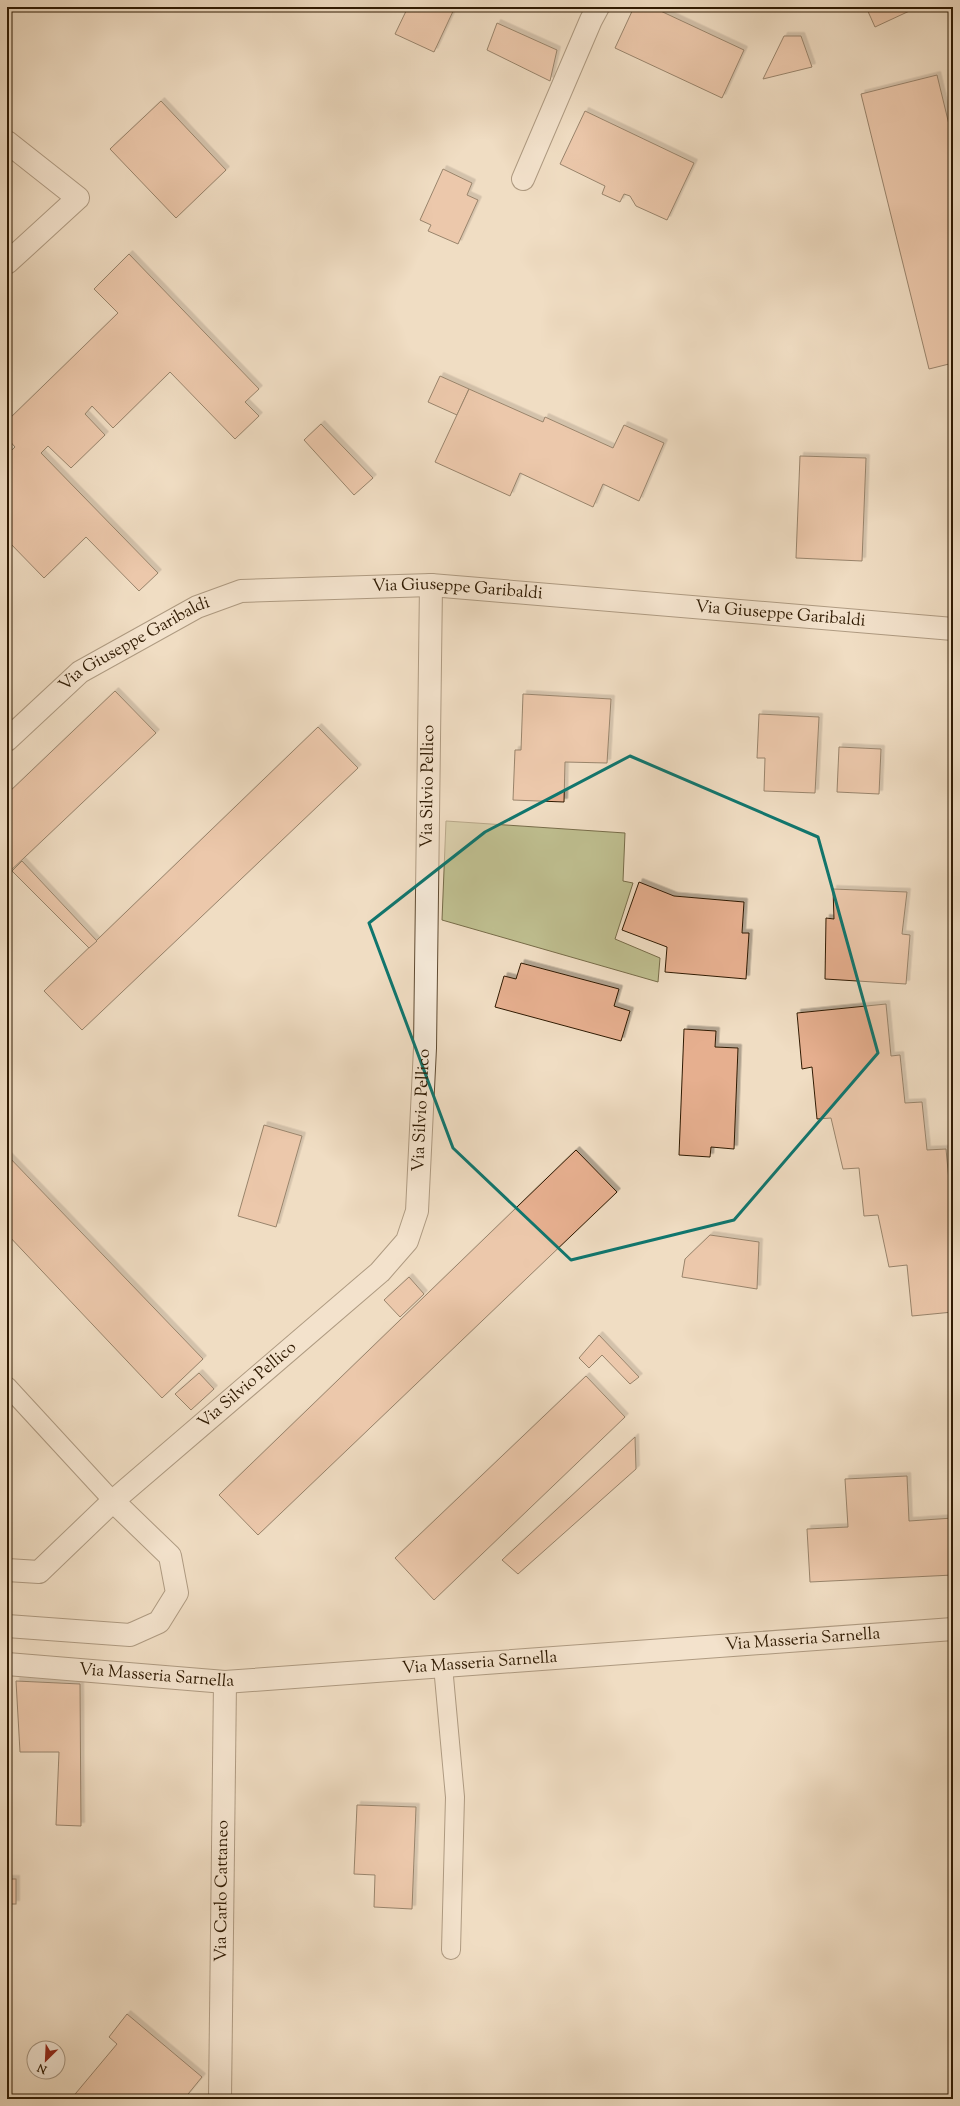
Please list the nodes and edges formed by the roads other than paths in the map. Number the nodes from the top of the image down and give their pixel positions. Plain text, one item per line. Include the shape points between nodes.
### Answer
1 (598, 7) edge
2 (7, 142) edge
3 (523, 179) dead end
4 (7, 263) edge
5 (431, 584) junction
6 (953, 629) edge
7 (7, 740) edge
8 (7, 1386) edge
9 (113, 1501) junction
10 (7, 1570) edge
11 (7, 1626) edge
12 (953, 1629) edge
13 (7, 1664) edge
14 (443, 1666) junction
15 (224, 1682) junction
16 (451, 1950) dead end
17 (220, 2099) edge

1 - 3 street
2 - 4 street via 78,198
5 - 6 street, Via Giuseppe Garibaldi
5 - 7 street, Via Giuseppe Garibaldi via 241,591 197,607 80,672
5 - 9 street, Via Silvio Pellico via 425,1048 417,1211 407,1241 380,1272
8 - 9 lane
9 - 10 street, Via Silvio Pellico via 39,1572
9 - 11 street via 170,1556 177,1593 159,1622 130,1635
12 - 14 street, Via Masseria Sarnella
13 - 15 street, Via Masseria Sarnella
14 - 15 street, Via Masseria Sarnella
14 - 16 lane via 455,1797
15 - 17 street, Via Carlo Cattaneo

